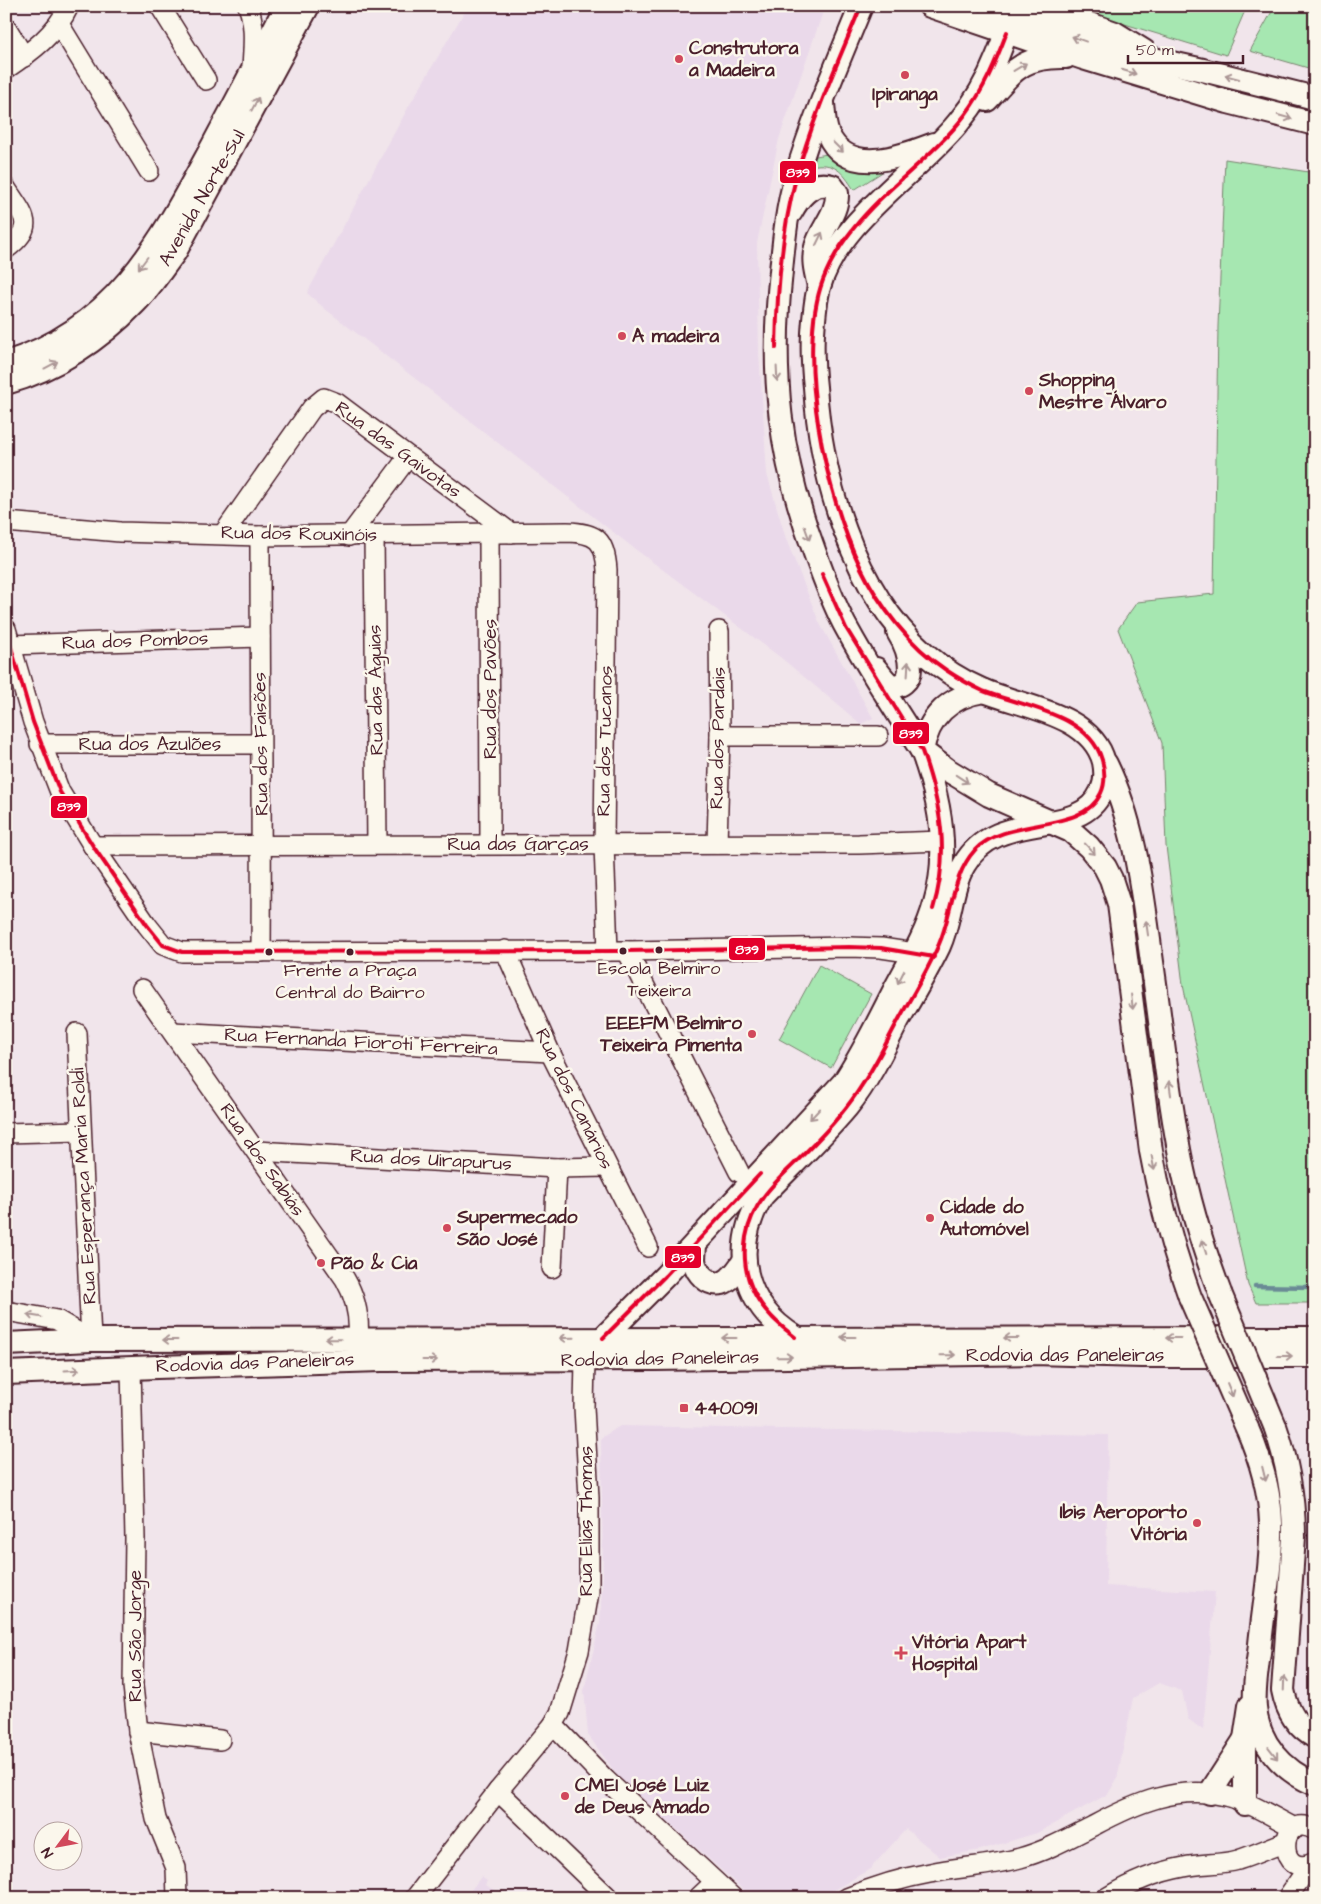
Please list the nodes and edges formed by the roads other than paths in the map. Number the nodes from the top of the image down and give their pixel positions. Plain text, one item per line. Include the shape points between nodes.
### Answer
1 (68, 6) edge
2 (160, 6) edge
3 (248, 6) edge
4 (286, 6) edge
5 (308, 6) edge
6 (861, 6) edge
7 (930, 6) edge
8 (1038, 6) edge
9 (1002, 14) edge
10 (59, 24) junction
11 (6, 27) edge
12 (24, 57) junction
13 (1083, 58) junction
14 (1160, 60) junction
15 (6, 69) edge
16 (252, 72) junction
17 (206, 80) dead end
18 (1315, 98) edge
19 (823, 102) junction
20 (959, 123) junction
21 (1315, 124) edge
22 (942, 141) junction
23 (149, 171) dead end
24 (6, 188) edge
25 (787, 219) junction
26 (8, 245) edge
27 (819, 286) junction
28 (6, 363) edge
29 (6, 383) edge
30 (408, 457) junction
31 (6, 522) edge
32 (489, 533) junction
33 (510, 533) junction
34 (224, 534) junction
35 (374, 535) junction
36 (260, 536) junction
37 (349, 536) junction
38 (592, 536) joint
39 (885, 609) junction
40 (846, 628) junction
41 (719, 632) dead end
42 (8, 637) edge
43 (260, 637) junction
44 (984, 691) junction
45 (720, 736) junction
46 (878, 736) dead end
47 (40, 744) junction
48 (260, 744) junction
49 (922, 751) junction
50 (1101, 755) junction
51 (1050, 822) junction
52 (942, 842) junction
53 (377, 844) junction
54 (490, 844) junction
55 (716, 844) junction
56 (604, 845) junction
57 (93, 846) junction
58 (262, 847) junction
59 (505, 950) junction
60 (608, 951) junction
61 (627, 951) junction
62 (261, 952) junction
63 (924, 955) junction
64 (142, 989) dead end
65 (173, 1032) junction
66 (77, 1033) dead end
67 (550, 1052) junction
68 (81, 1131) junction
69 (6, 1133) edge
70 (256, 1151) junction
71 (606, 1167) junction
72 (557, 1168) junction
73 (739, 1172) dead end
74 (695, 1244) junction
75 (648, 1247) dead end
76 (744, 1261) junction
77 (552, 1268) dead end
78 (6, 1311) edge
79 (603, 1338) junction
80 (795, 1338) junction
81 (1315, 1338) edge
82 (91, 1340) junction
83 (358, 1340) junction
84 (6, 1344) edge
85 (381, 1350) junction
86 (1315, 1356) edge
87 (585, 1360) junction
88 (131, 1368) junction
89 (34, 1372) junction
90 (6, 1373) edge
91 (6, 1379) edge
92 (1262, 1620) junction
93 (553, 1726) junction
94 (138, 1731) junction
95 (1315, 1737) edge
96 (1245, 1739) junction
97 (220, 1740) dead end
98 (1315, 1784) edge
99 (498, 1791) junction
100 (1210, 1793) junction
101 (1246, 1804) junction
102 (1315, 1830) edge
103 (1290, 1835) junction
104 (1237, 1860) junction
105 (1306, 1863) edge
106 (714, 1882) junction
107 (1107, 1897) edge
108 (177, 1898) edge
109 (415, 1898) edge
110 (609, 1898) edge
111 (698, 1898) edge
112 (733, 1898) edge
113 (847, 1898) edge
114 (1287, 1898) edge

1 - 10 street
2 - 17 street
3 - 16 street via 253,31
4 - 16 main road, Avenida Norte-Sul
29 -> 5 main road, Avenida Norte-Sul via 45,368 87,344 117,321 151,284 175,252
6 - 19 main road
7 - 9 main road
8 - 14 main road via 1115,33
9 - 13 main road
14 -> 9 main road via 1104,48
9 - 20 main road via 987,81
10 - 12 street
10 - 23 street
11 - 12 street
12 - 15 street
20 -> 13 main road via 976,111 1006,78 1024,64 1036,59
13 -> 21 main road via 1228,102
18 -> 14 main road
16 -> 28 main road, Avenida Norte-Sul via 176,212 133,276 105,306 74,331 37,352
19 -> 22 main road via 828,133 841,150 857,159 888,159
19 - 25 main road via 796,178
20 - 22 main road
22 - 27 main road via 854,226
24 - 26 street via 26,226 22,236
27 -> 25 main road via 816,246 835,208 836,189 822,184 810,189
25 -> 40 main road via 777,307 780,422 786,460 806,530
27 - 39 main road via 812,338 821,446 827,476 857,560
30 - 33 street, Rua das Gaivotas
30 - 34 street, Rua das Gaivotas via 341,406 324,398 312,408
30 - 37 street
31 - 34 street, Rua dos Rouxinóis via 120,532
32 - 33 street, Rua dos Rouxinóis
32 - 35 street, Rua dos Rouxinóis
32 - 54 street, Rua dos Pavões
33 - 38 street, Rua dos Rouxinóis via 567,532
34 - 36 street, Rua dos Rouxinóis
35 - 37 street, Rua dos Rouxinóis
35 - 53 street, Rua das Águias
36 - 37 street, Rua dos Rouxinóis
36 - 43 street, Rua dos Faisões
38 - 56 street, Rua dos Tucanos via 604,552 607,570
40 -> 39 main road via 885,680 900,685 908,678 910,667 905,644
39 - 44 main road via 924,654 956,677
40 - 49 main road
41 - 45 street, Rua dos Pardais
42 - 43 street, Rua dos Pombos
42 - 47 street
43 - 48 street, Rua dos Faisões
44 - 49 main road via 961,697 941,710 928,729
44 - 50 main road via 1038,708 1072,724 1090,737
45 - 46 street
45 - 55 street, Rua dos Pardais
47 - 48 street, Rua dos Azulões
47 - 57 street via 60,792
48 - 58 street, Rua dos Faisões
49 -> 51 main road via 989,795
49 - 52 main road via 937,802
50 - 51 main road via 1106,775 1095,803 1080,815
95 -> 50 main road, bridge via 1295,1721 1283,1690 1294,1517 1289,1472 1275,1426 1220,1293 1198,1230 1180,1154 1138,863 1116,784
51 - 63 main road via 996,834 973,852 958,878 942,941
51 -> 92 main road, bridge via 1071,831 1090,847 1116,891 1150,1151 1166,1224 1190,1296 1262,1466 1271,1541
52 - 55 street, Rua das Garças
52 - 63 main road via 942,871 924,934
53 - 54 street, Rua das Garças
53 - 58 street, Rua das Garças
54 - 56 street, Rua das Garças
55 - 56 street, Rua das Garças
56 - 60 street, Rua dos Tucanos
57 - 58 street, Rua das Garças
57 - 62 street via 163,945 182,952
58 - 62 street, Rua dos Faisões
59 - 60 street
59 - 62 street
59 - 67 street, Rua dos Canários
60 - 61 street
61 - 63 street via 849,947
61 - 73 street
63 -> 74 main road via 844,1082
63 - 76 main road via 863,1085 762,1196 749,1221
64 - 65 street, Rua dos Sabiás
65 - 67 street, Rua Fernanda Fioroti Ferreira
65 - 70 street, Rua dos Sabiás
66 - 68 street, Rua Esperança Maria Roldi
67 - 71 street, Rua dos Canários
68 - 69 street
68 - 82 street, Rua Esperança Maria Roldi
70 - 72 street, Rua dos Uirapurus
70 - 83 street, Rua dos Sabiás via 351,1289 359,1318
71 - 72 street, Rua dos Uirapurus
71 - 75 street, Rua dos Canários
72 - 77 street
74 - 76 main road via 697,1270 712,1283 728,1279
74 - 79 main road
76 - 80 main road via 756,1300 773,1322
82 -> 78 street via 57,1320
80 -> 79 main road, Rodovia das Paneleiras
79 -> 85 main road, Rodovia das Paneleiras
81 -> 80 main road, Rodovia das Paneleiras
83 -> 82 main road, Rodovia das Paneleiras
82 - 84 main road, Rodovia das Paneleiras
83 - 85 main road, Rodovia das Paneleiras
85 -> 87 main road, Rodovia das Paneleiras
85 - 88 main road, Rodovia das Paneleiras
87 -> 86 main road, Rodovia das Paneleiras via 1034,1353
87 - 93 street, Rua Elias Thomas via 589,1592 579,1651
89 -> 88 main road, Rodovia das Paneleiras
88 - 94 street, Rua São Jorge via 135,1538 133,1686
89 - 90 main road, Rodovia das Paneleiras
89 - 91 street
92 - 96 main road
92 -> 98 main road via 1254,1695 1257,1721 1275,1756 1294,1774
93 - 99 street, Rua Elias Thomas
93 - 106 street
94 - 97 street
94 - 108 street, Rua São Jorge via 156,1819 176,1868
96 - 100 main road
96 - 101 main road
99 - 109 street, Rua Elias Thomas
99 - 110 street
100 - 101 street
100 - 113 street via 1145,1800 1038,1854 929,1873
101 - 103 street
102 - 103 street via 1306,1826
103 - 104 street
103 - 105 street via 1286,1854
104 - 105 street
104 - 107 street via 1171,1870 1135,1881
105 - 114 street
106 - 111 street
106 - 112 street

